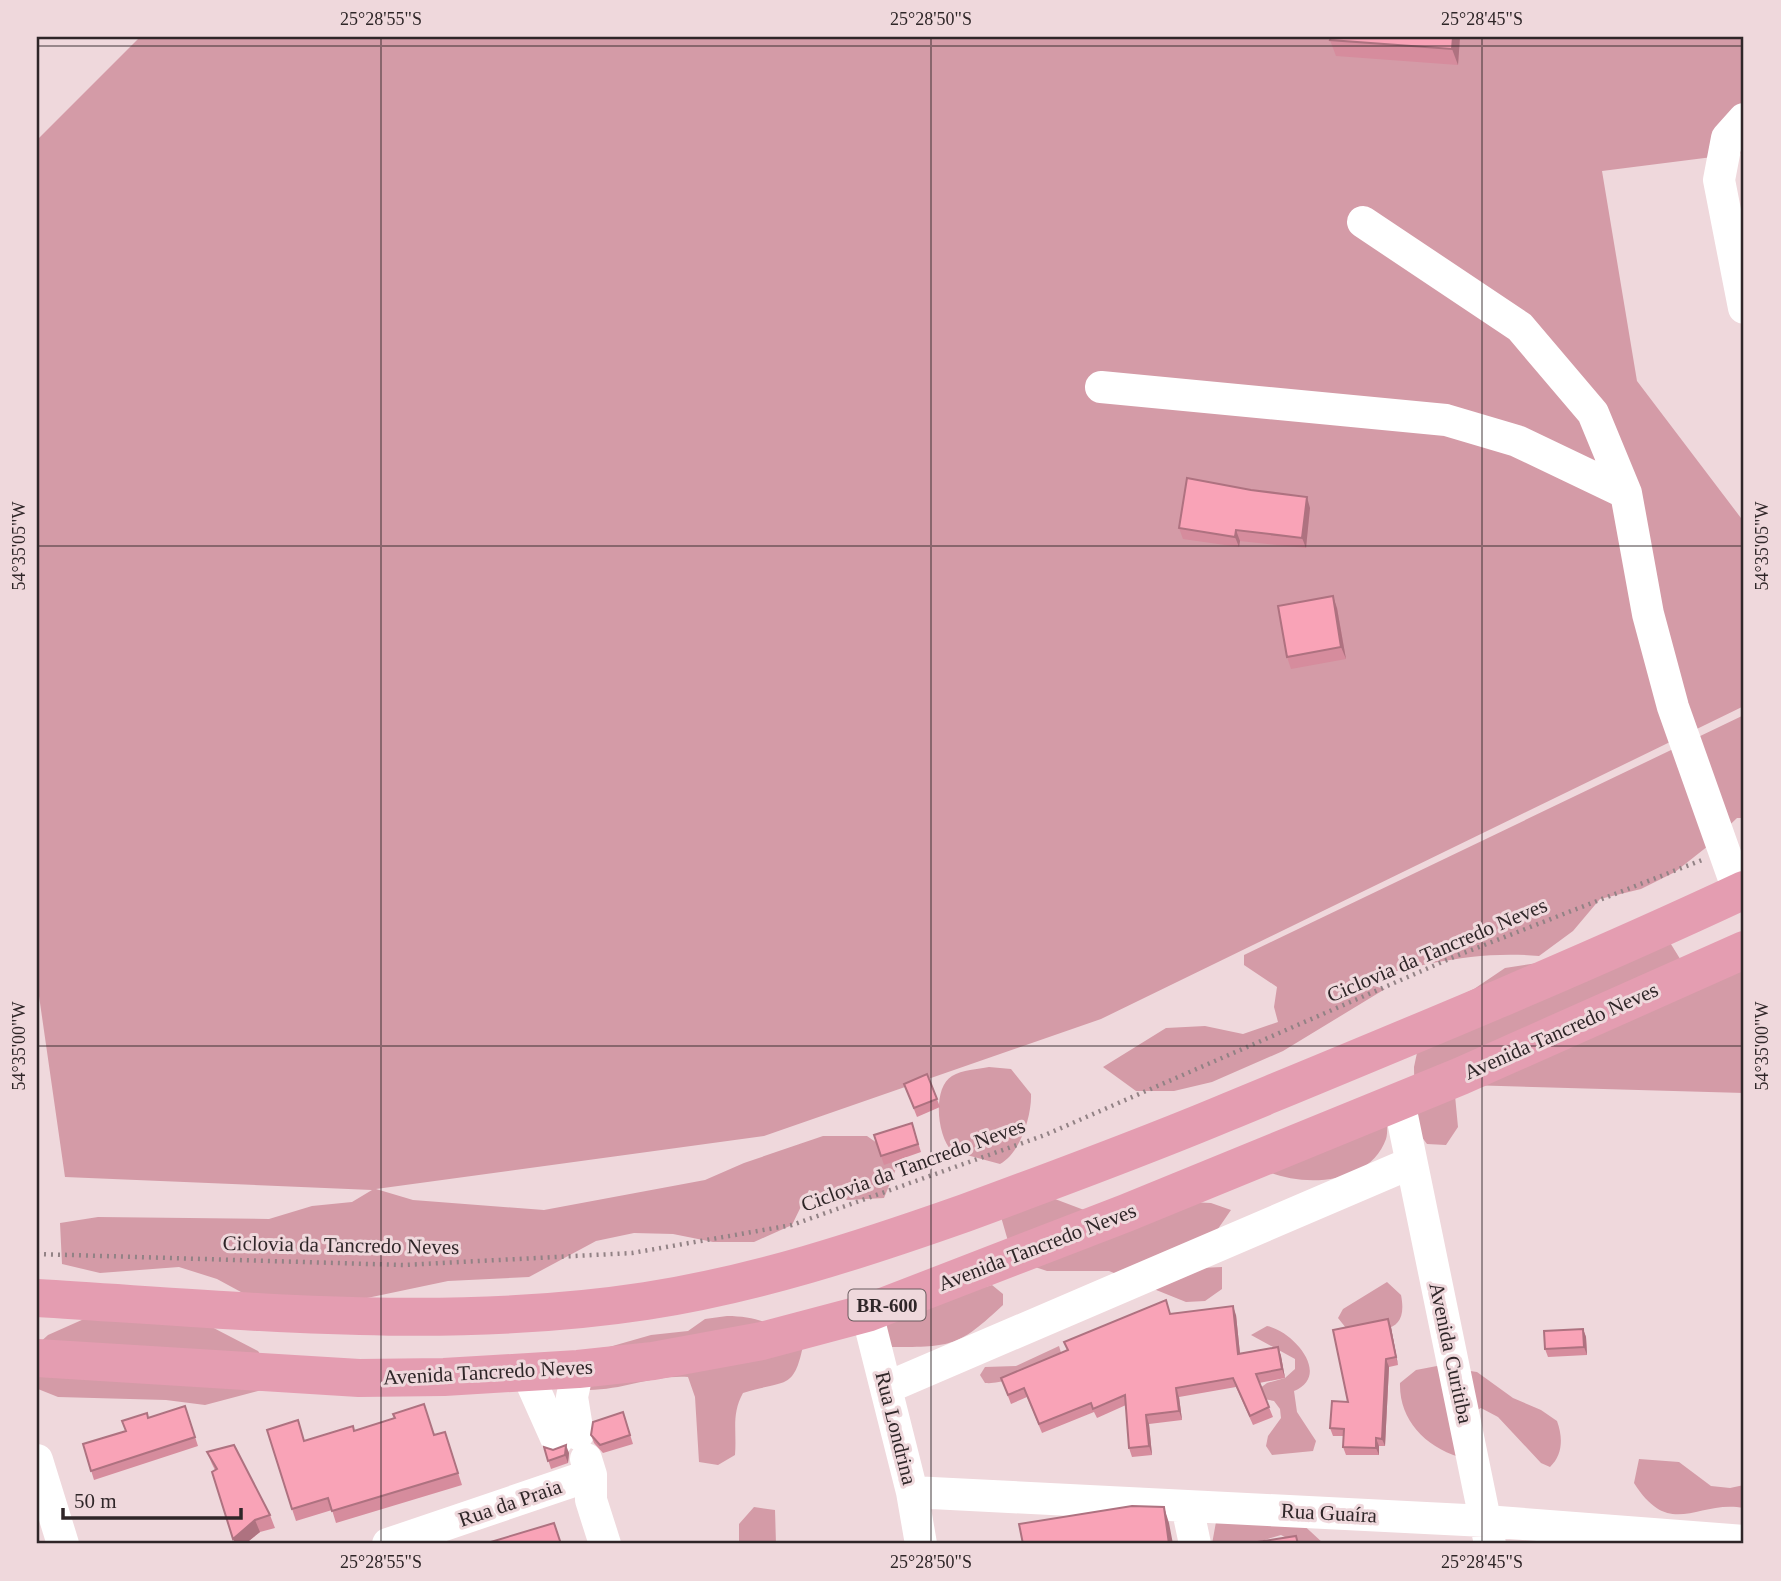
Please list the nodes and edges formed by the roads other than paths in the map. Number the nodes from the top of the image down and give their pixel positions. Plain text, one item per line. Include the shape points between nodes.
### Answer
1 (1744, 119) edge
2 (1363, 222) dead end
3 (1744, 308) edge
4 (1101, 387) dead end
5 (1626, 493) junction
6 (1742, 892) edge
7 (1744, 950) edge
8 (1399, 1101) junction
9 (1411, 1163) junction
10 (37, 1298) edge
11 (867, 1313) junction
12 (37, 1358) edge
13 (578, 1369) junction
14 (528, 1375) junction
15 (886, 1388) junction
16 (37, 1460) edge
17 (577, 1465) junction
18 (912, 1492) junction
19 (1188, 1506) junction
20 (1488, 1532) edge
21 (1744, 1541) edge
22 (63, 1544) edge
23 (388, 1544) edge
24 (604, 1544) edge
25 (921, 1544) edge
26 (1195, 1544) edge

1 - 3 street via 1727,138 1719,180
2 - 5 street via 1520,327 1593,413
4 - 5 street via 1446,420 1517,441
5 - 6 street via 1647,614 1672,707
6 - 10 main road via 1567,972 1103,1163 850,1254 745,1283 644,1302 471,1318 367,1317
7 - 8 main road, Avenida Tancredo Neves / BR-600
8 - 9 street, Avenida Curitiba
8 - 11 main road, Avenida Tancredo Neves / BR-600
9 - 15 street
9 - 20 street, Avenida Curitiba
11 - 13 main road, Avenida Tancredo Neves / BR-600 via 762,1340 653,1361
11 - 15 street, Rua Londrina
12 - 14 main road, Avenida Tancredo Neves / BR-600 via 359,1378
13 - 14 main road, Avenida Tancredo Neves / BR-600
13 - 17 street via 572,1397
14 - 17 street
15 - 18 street, Rua Londrina
16 - 22 street
17 - 23 street, Rua da Praia
17 - 24 street
18 - 19 street, Rua Guaíra
18 - 25 street, Rua Londrina
19 - 20 street, Rua Guaíra
19 - 26 street
20 - 21 street, Rua Guaíra

